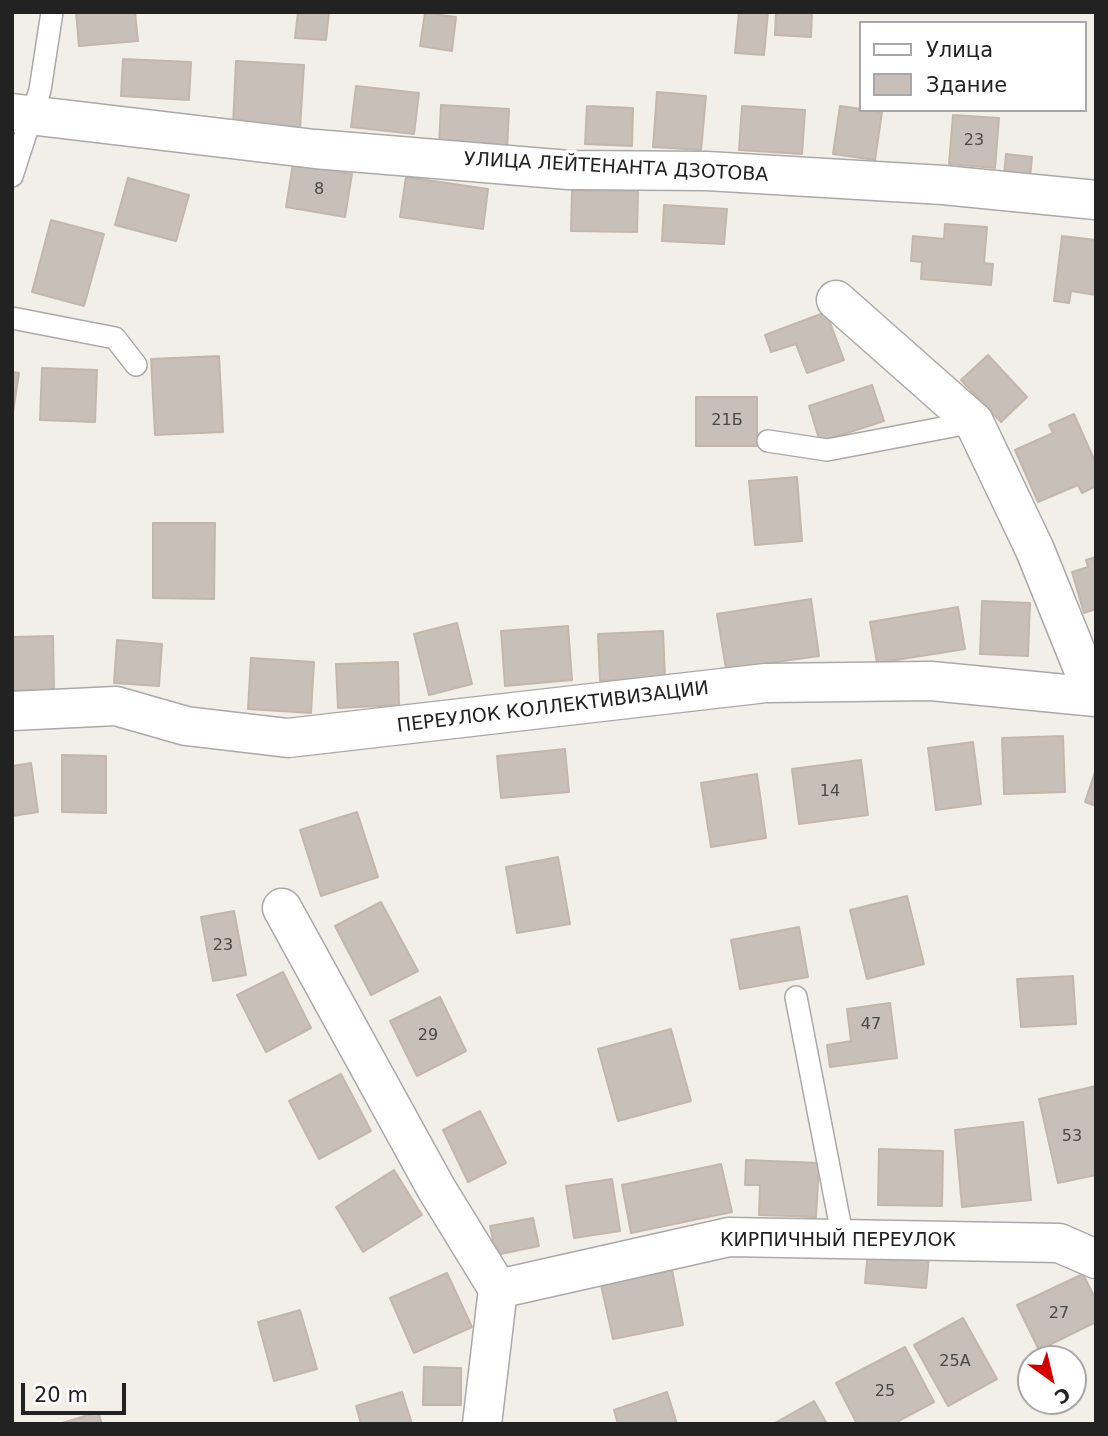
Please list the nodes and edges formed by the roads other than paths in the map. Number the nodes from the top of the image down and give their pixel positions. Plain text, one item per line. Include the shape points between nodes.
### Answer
1 (52, 12) edge
2 (21, 115) edge
3 (12, 176) edge
4 (1096, 200) edge
5 (835, 300) dead end
6 (12, 318) edge
7 (136, 365) dead end
8 (974, 422) junction
9 (768, 441) dead end
10 (1095, 696) edge
11 (12, 711) edge
12 (282, 908) dead end
13 (796, 997) dead end
14 (843, 1239) junction
15 (1096, 1259) edge
16 (498, 1289) junction
17 (482, 1424) edge

1 - 2 lane via 40,90
2 - 3 lane
2 - 4 street, УЛИЦА ЛЕЙТЕНАНТА ДЗОТОВА via 315,149 556,169 707,170
5 - 8 street
6 - 7 lane via 115,338
8 - 9 lane via 827,450
8 - 10 street via 1035,550
10 - 11 street, ПЕРЕУЛОК КОЛЛЕКТИВИЗАЦИИ via 931,681 766,683 288,738 186,726 116,706
12 - 16 street via 436,1188
13 - 14 lane
14 - 15 street, КИРПИЧНЫЙ ПЕРЕУЛОК via 1059,1243
14 - 16 street, КИРПИЧНЫЙ ПЕРЕУЛОК via 729,1237
16 - 17 street

